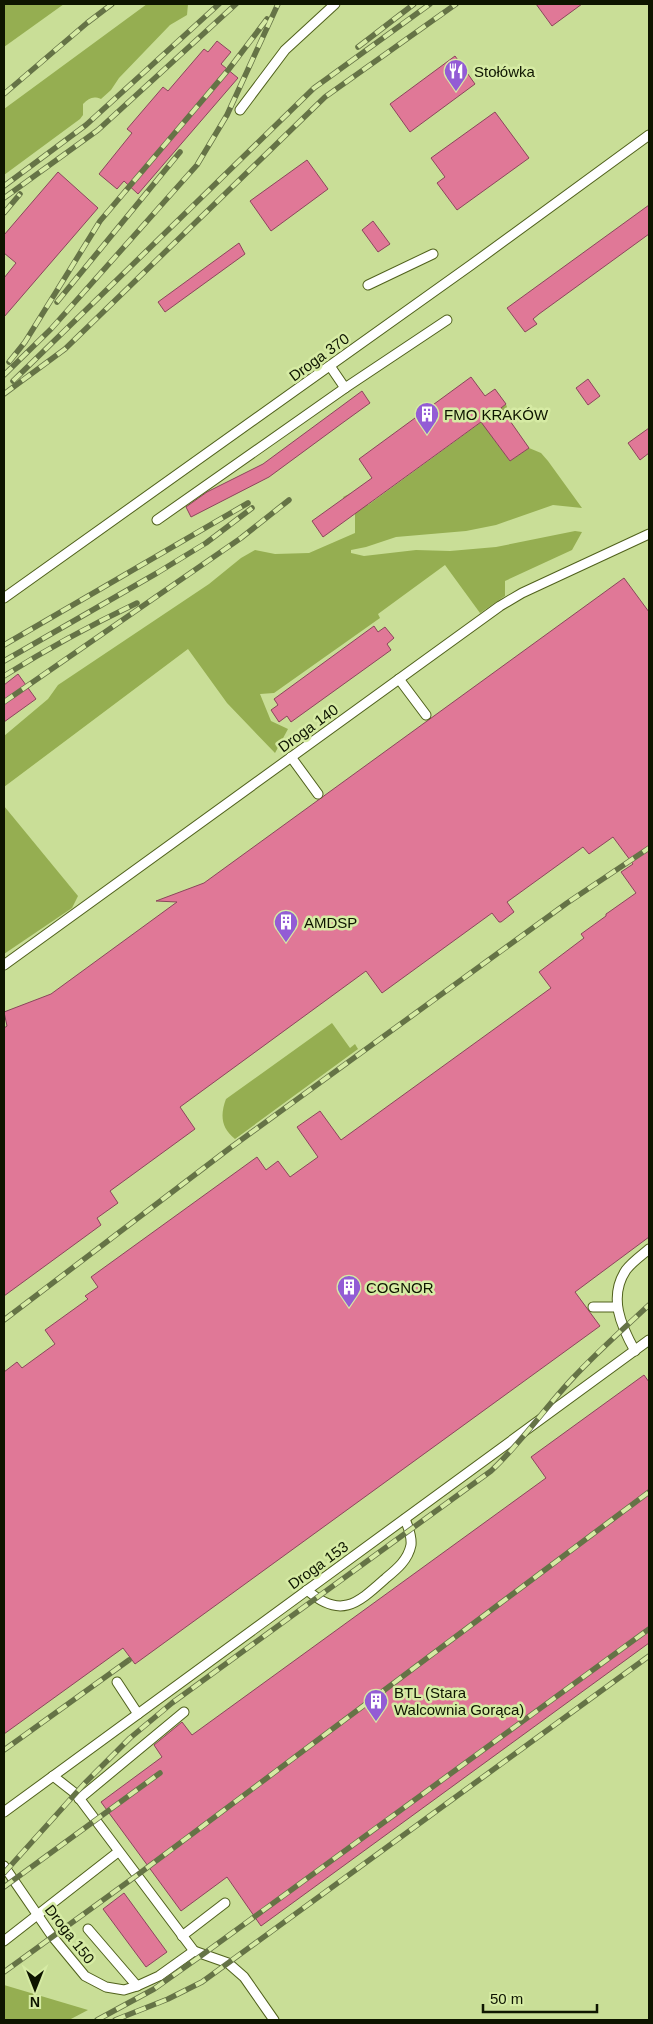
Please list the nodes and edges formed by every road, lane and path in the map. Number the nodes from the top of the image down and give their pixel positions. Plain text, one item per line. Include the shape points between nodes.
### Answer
1 (335, 4) edge
2 (240, 110) dead end
3 (649, 136) edge
4 (433, 254) dead end
5 (368, 285) dead end
6 (447, 320) dead end
7 (330, 366) junction
8 (345, 388) junction
9 (157, 520) dead end
10 (646, 535) edge
11 (4, 598) edge
12 (399, 680) junction
13 (426, 715) dead end
14 (291, 757) junction
15 (318, 794) dead end
16 (4, 965) edge
17 (649, 1249) edge
18 (593, 1307) dead end
19 (618, 1308) junction
20 (649, 1340) edge
21 (635, 1351) junction
22 (405, 1519) junction
23 (307, 1590) junction
24 (117, 1682) dead end
25 (184, 1712) dead end
26 (138, 1714) junction
27 (53, 1776) junction
28 (79, 1799) junction
29 (4, 1812) edge
30 (118, 1852) junction
31 (4, 1866) edge
32 (225, 1904) dead end
33 (37, 1914) junction
34 (88, 1929) dead end
35 (182, 1936) junction
36 (4, 1941) edge
37 (194, 1950) junction
38 (137, 1986) junction
39 (274, 2020) edge

1 - 2 lane via 285,50
3 - 7 lane, Droga 370
4 - 5 lane
6 - 8 lane
7 - 8 lane
7 - 11 lane, Droga 370
8 - 9 lane
10 - 12 lane, Droga 140 via 522,593
12 - 13 lane
12 - 14 lane, Droga 140
14 - 15 lane
14 - 16 lane, Droga 140
17 - 19 lane via 626,1270 618,1289
18 - 19 lane
19 - 21 lane via 621,1326
20 - 21 lane, Droga 153
21 - 22 lane, Droga 153
22 - 23 lane, Droga 153
22 - 23 lane via 411,1532 407,1557 360,1601 345,1606 330,1605
23 - 26 lane, Droga 153
24 - 26 lane
25 - 28 lane
26 - 27 lane, Droga 153
27 - 28 lane
27 - 29 lane, Droga 153
28 - 30 lane
30 - 33 lane
30 - 35 lane
31 - 33 lane, Droga 150
32 - 35 lane
33 - 36 lane
33 - 38 lane, Droga 150 via 85,1976 106,1987 124,1990
34 - 38 lane
35 - 37 lane
37 - 38 lane, Droga 150 via 159,1976
37 - 39 lane via 228,1963 244,1978

